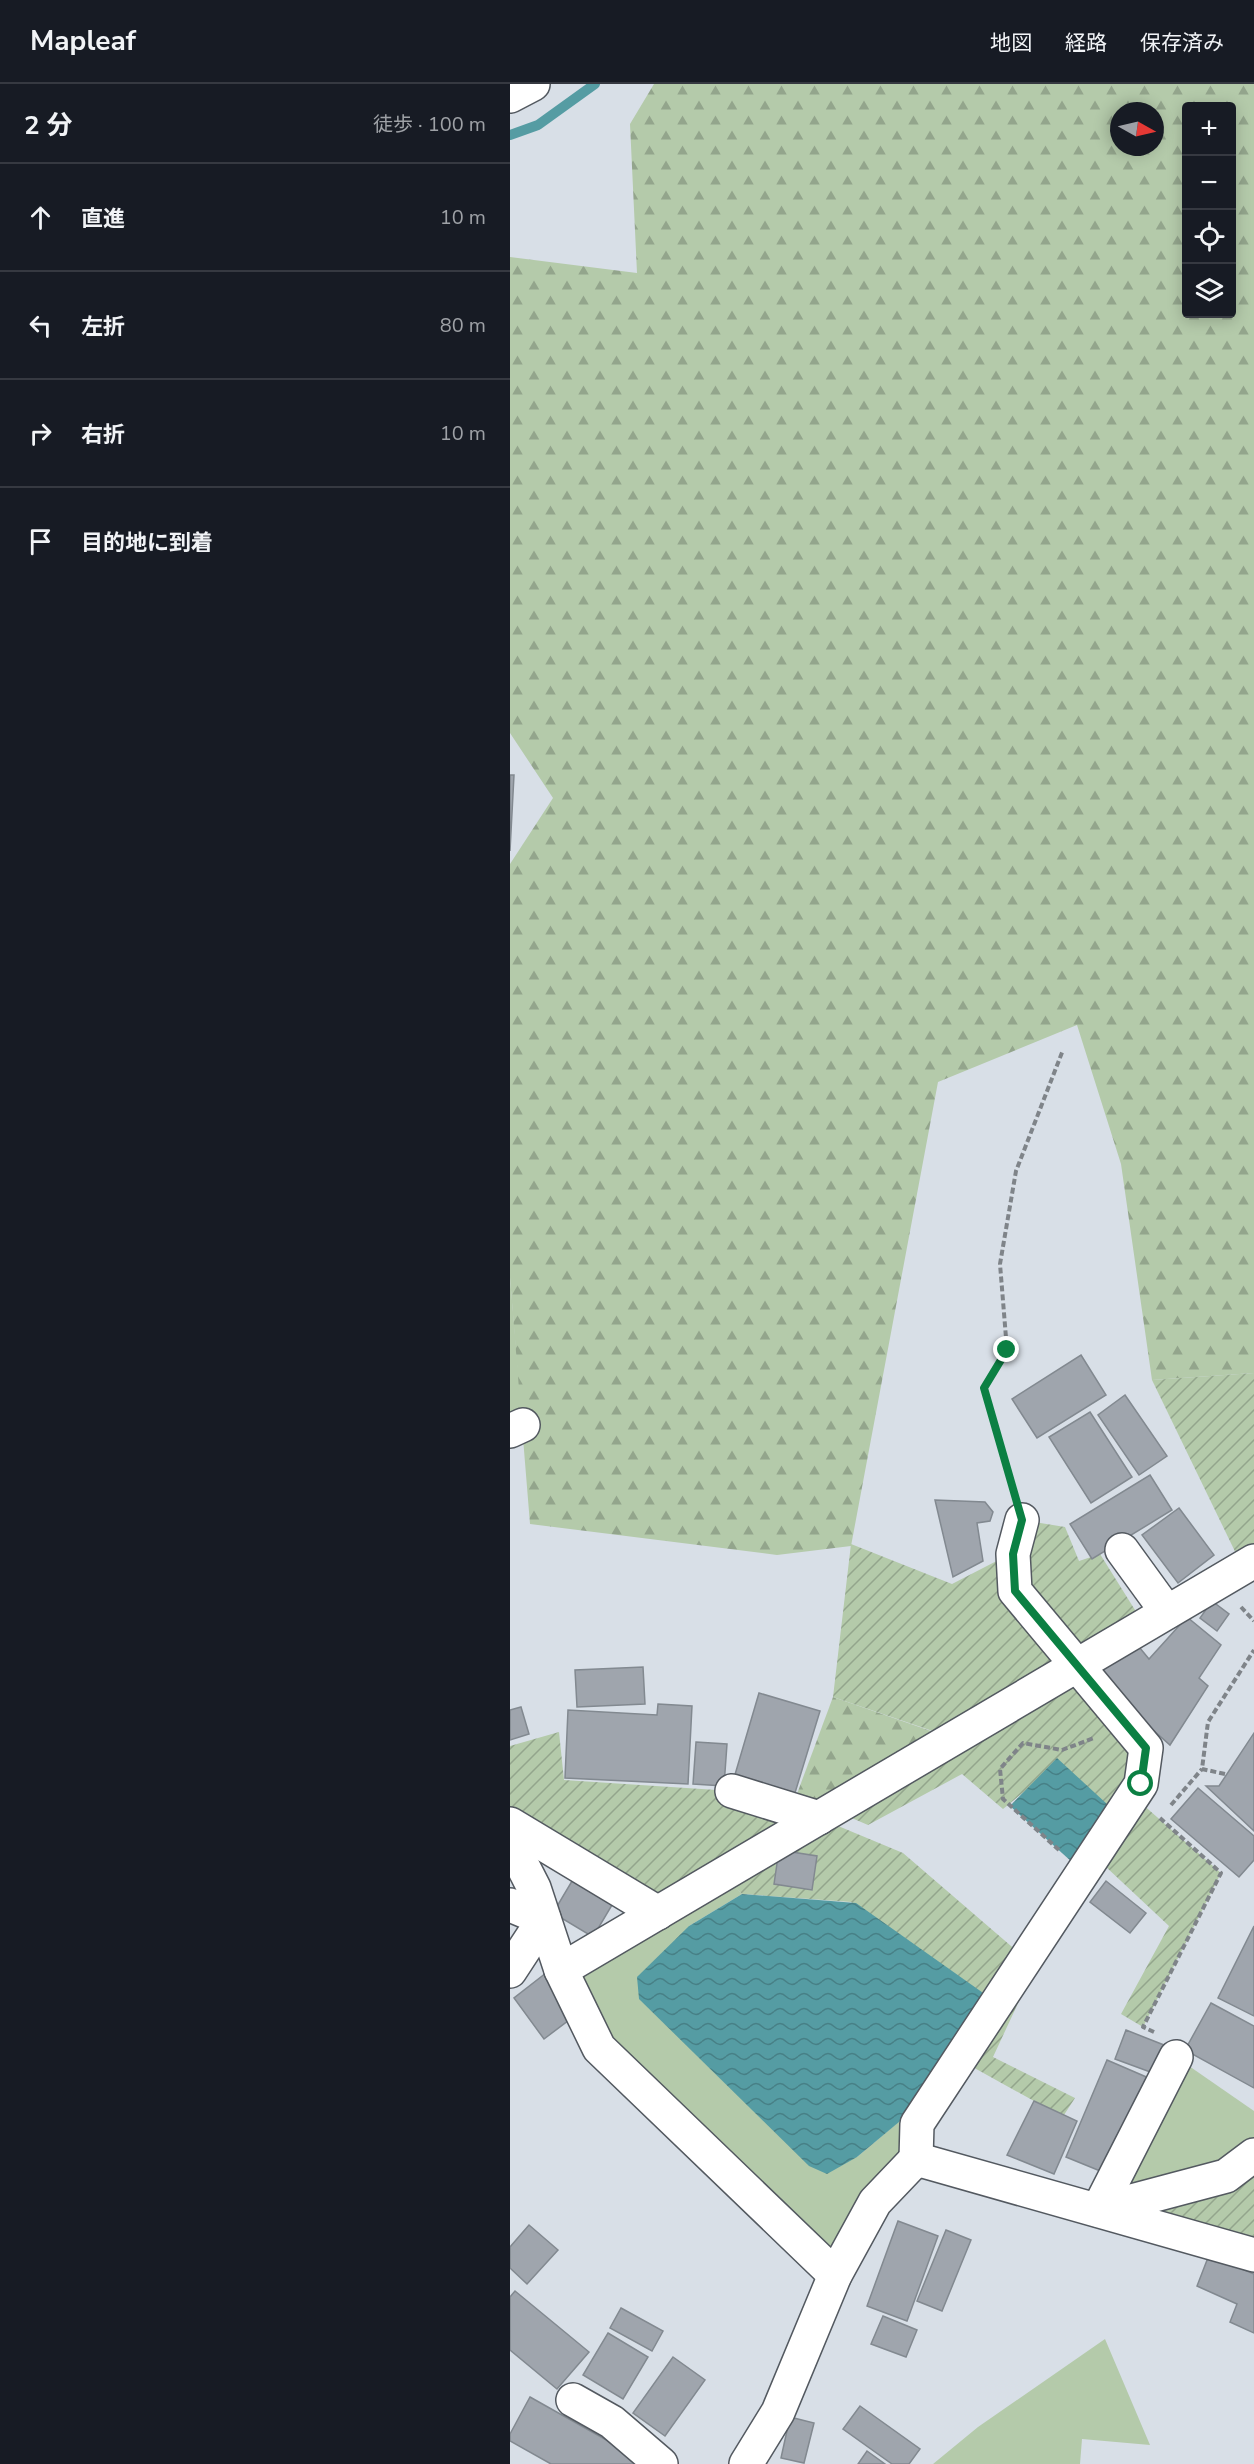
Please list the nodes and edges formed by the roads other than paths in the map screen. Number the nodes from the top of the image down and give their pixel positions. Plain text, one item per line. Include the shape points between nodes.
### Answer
1 (533, 84) edge
2 (510, 96) edge
3 (1022, 1520) road end
4 (1122, 1550) dead end
5 (1254, 1562) edge
6 (1167, 1612) junction
7 (1078, 1665) junction
8 (732, 1791) dead end
9 (819, 1818) junction
10 (510, 1824) edge
11 (510, 1841) edge
12 (510, 1905) edge
13 (658, 1913) junction
14 (544, 1919) junction
15 (561, 1970) junction
16 (510, 1971) edge
17 (1176, 2057) road end
18 (1254, 2155) edge
19 (916, 2158) junction
20 (1098, 2210) junction
21 (1254, 2255) edge
22 (835, 2275) junction
23 (573, 2400) dead end
24 (661, 2464) edge
25 (746, 2464) edge

1 - 2 street
3 - 7 street via 1013,1554 1015,1591
4 - 6 street
5 - 6 street
6 - 7 street
7 - 9 street
7 - 19 street via 1146,1748 1141,1784 917,2124
8 - 9 street
9 - 13 street
10 - 13 street
11 - 14 street via 534,1888
12 - 14 street
13 - 15 street
14 - 15 street
14 - 16 street
15 - 22 street via 599,2048
17 - 20 street
18 - 20 street via 1226,2176
19 - 20 street
19 - 22 street via 875,2202
20 - 21 street
22 - 25 street via 778,2412
23 - 24 street via 612,2422

